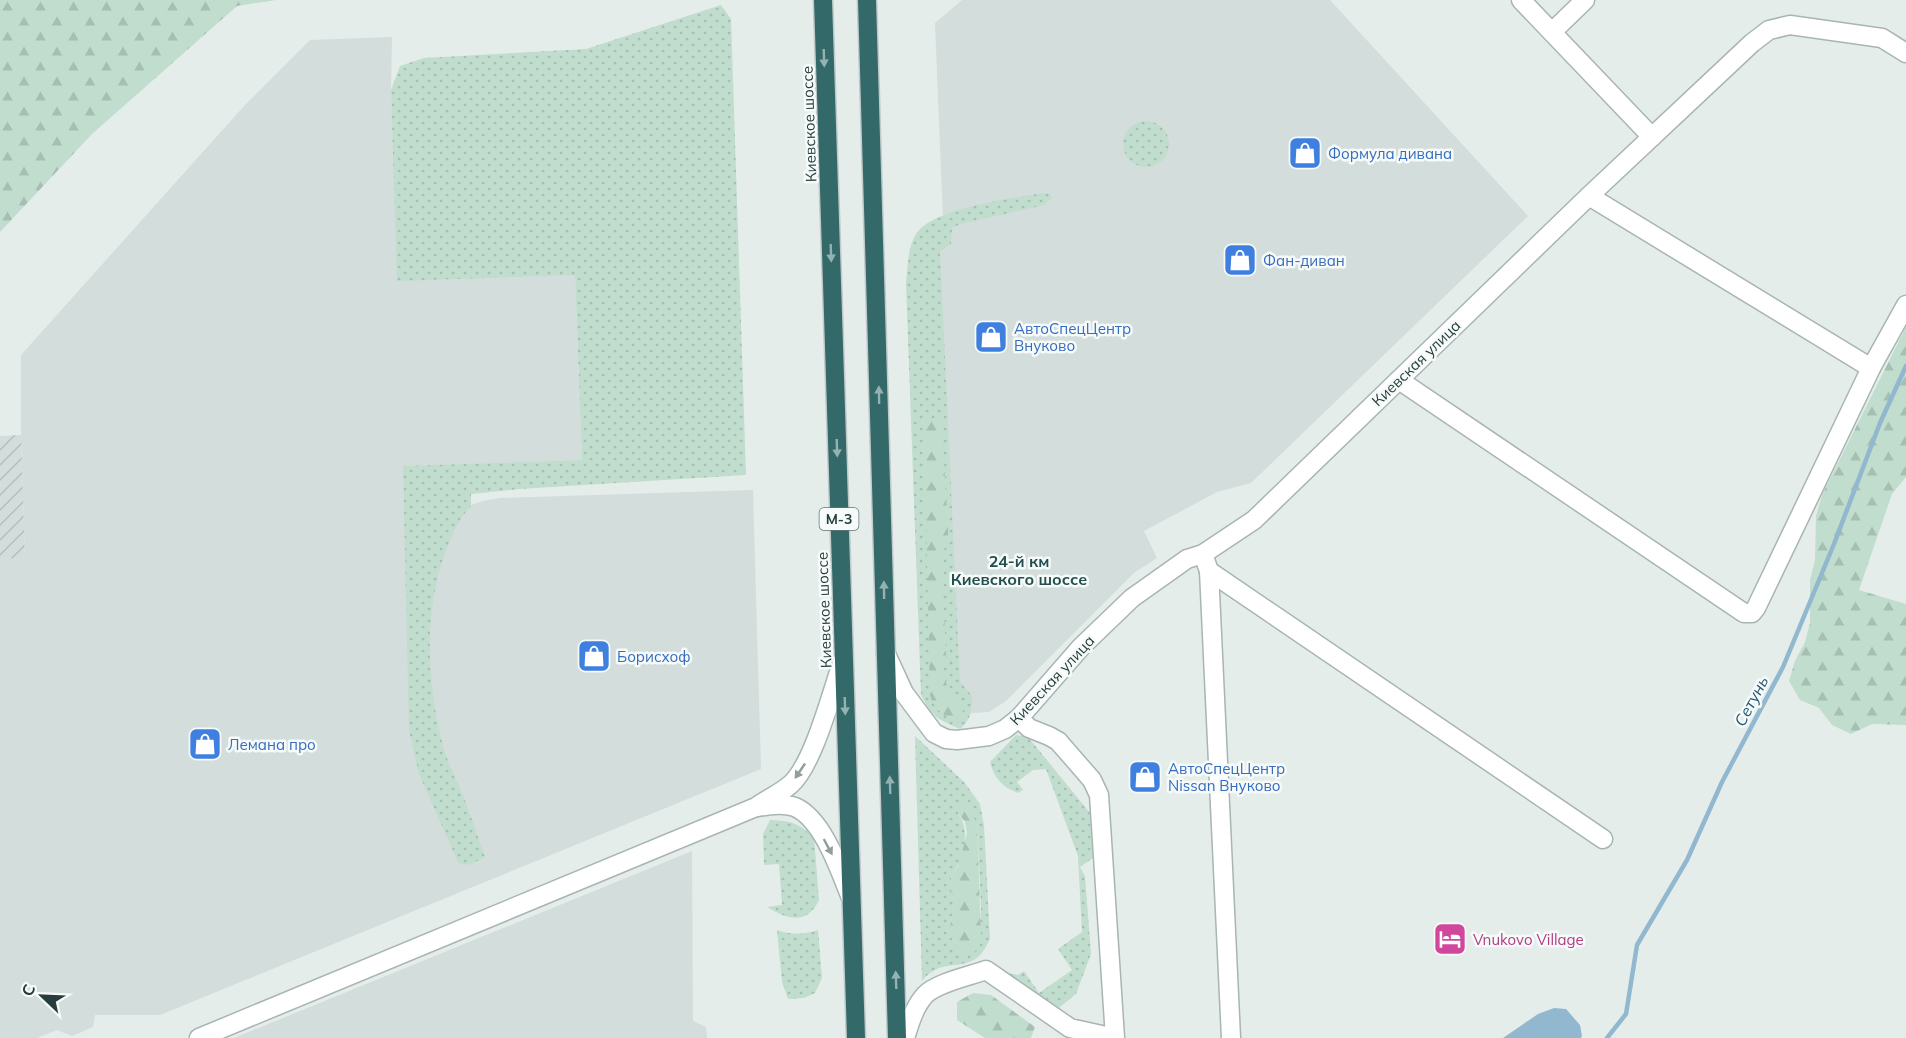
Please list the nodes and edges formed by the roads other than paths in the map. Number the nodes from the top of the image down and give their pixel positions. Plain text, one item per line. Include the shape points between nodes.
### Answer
1 (823, 0) edge
2 (867, 0) edge
3 (1521, 0) edge
4 (1585, 0) edge
5 (1552, 32) junction
6 (1906, 53) edge
7 (1652, 137) junction
8 (1589, 196) junction
9 (1906, 305) edge
10 (1871, 368) junction
11 (1399, 380) junction
12 (1206, 562) junction
13 (886, 654) junction
14 (844, 658) junction
15 (1019, 718) junction
16 (756, 807) junction
17 (1603, 839) dead end
18 (852, 900) junction
19 (199, 1038) edge
20 (856, 1038) edge
21 (897, 1038) edge
22 (905, 1038) edge
23 (1231, 1038) edge

1 -> 14 highway, Киевское шоссе / М-3
13 -> 2 highway
3 - 5 street
4 - 5 street
5 - 7 street
6 - 7 street, Киевская улица via 1882,38 1790,25 1769,30
7 - 8 street, Киевская улица
8 - 10 street
8 - 11 street, Киевская улица
9 - 10 street
10 - 11 street via 1752,613 1744,613
11 - 12 street, Киевская улица
12 - 15 street, Киевская улица via 1187,560 1132,598 1081,647
12 - 17 street
12 - 23 street
13 - 15 street, Киевская улица via 904,693 933,734 957,740 989,736
21 -> 13 highway
14 -> 16 street via 804,765 790,784
14 -> 18 highway, Киевское шоссе / М-3
15 - 22 street via 1029,728 1058,741 1092,780 1099,795 1114,1038 1070,1028 986,970 932,989 915,1010
16 -> 18 street via 787,805 809,817 827,844
16 - 19 street
18 - 20 highway, Киевское шоссе / М-3

